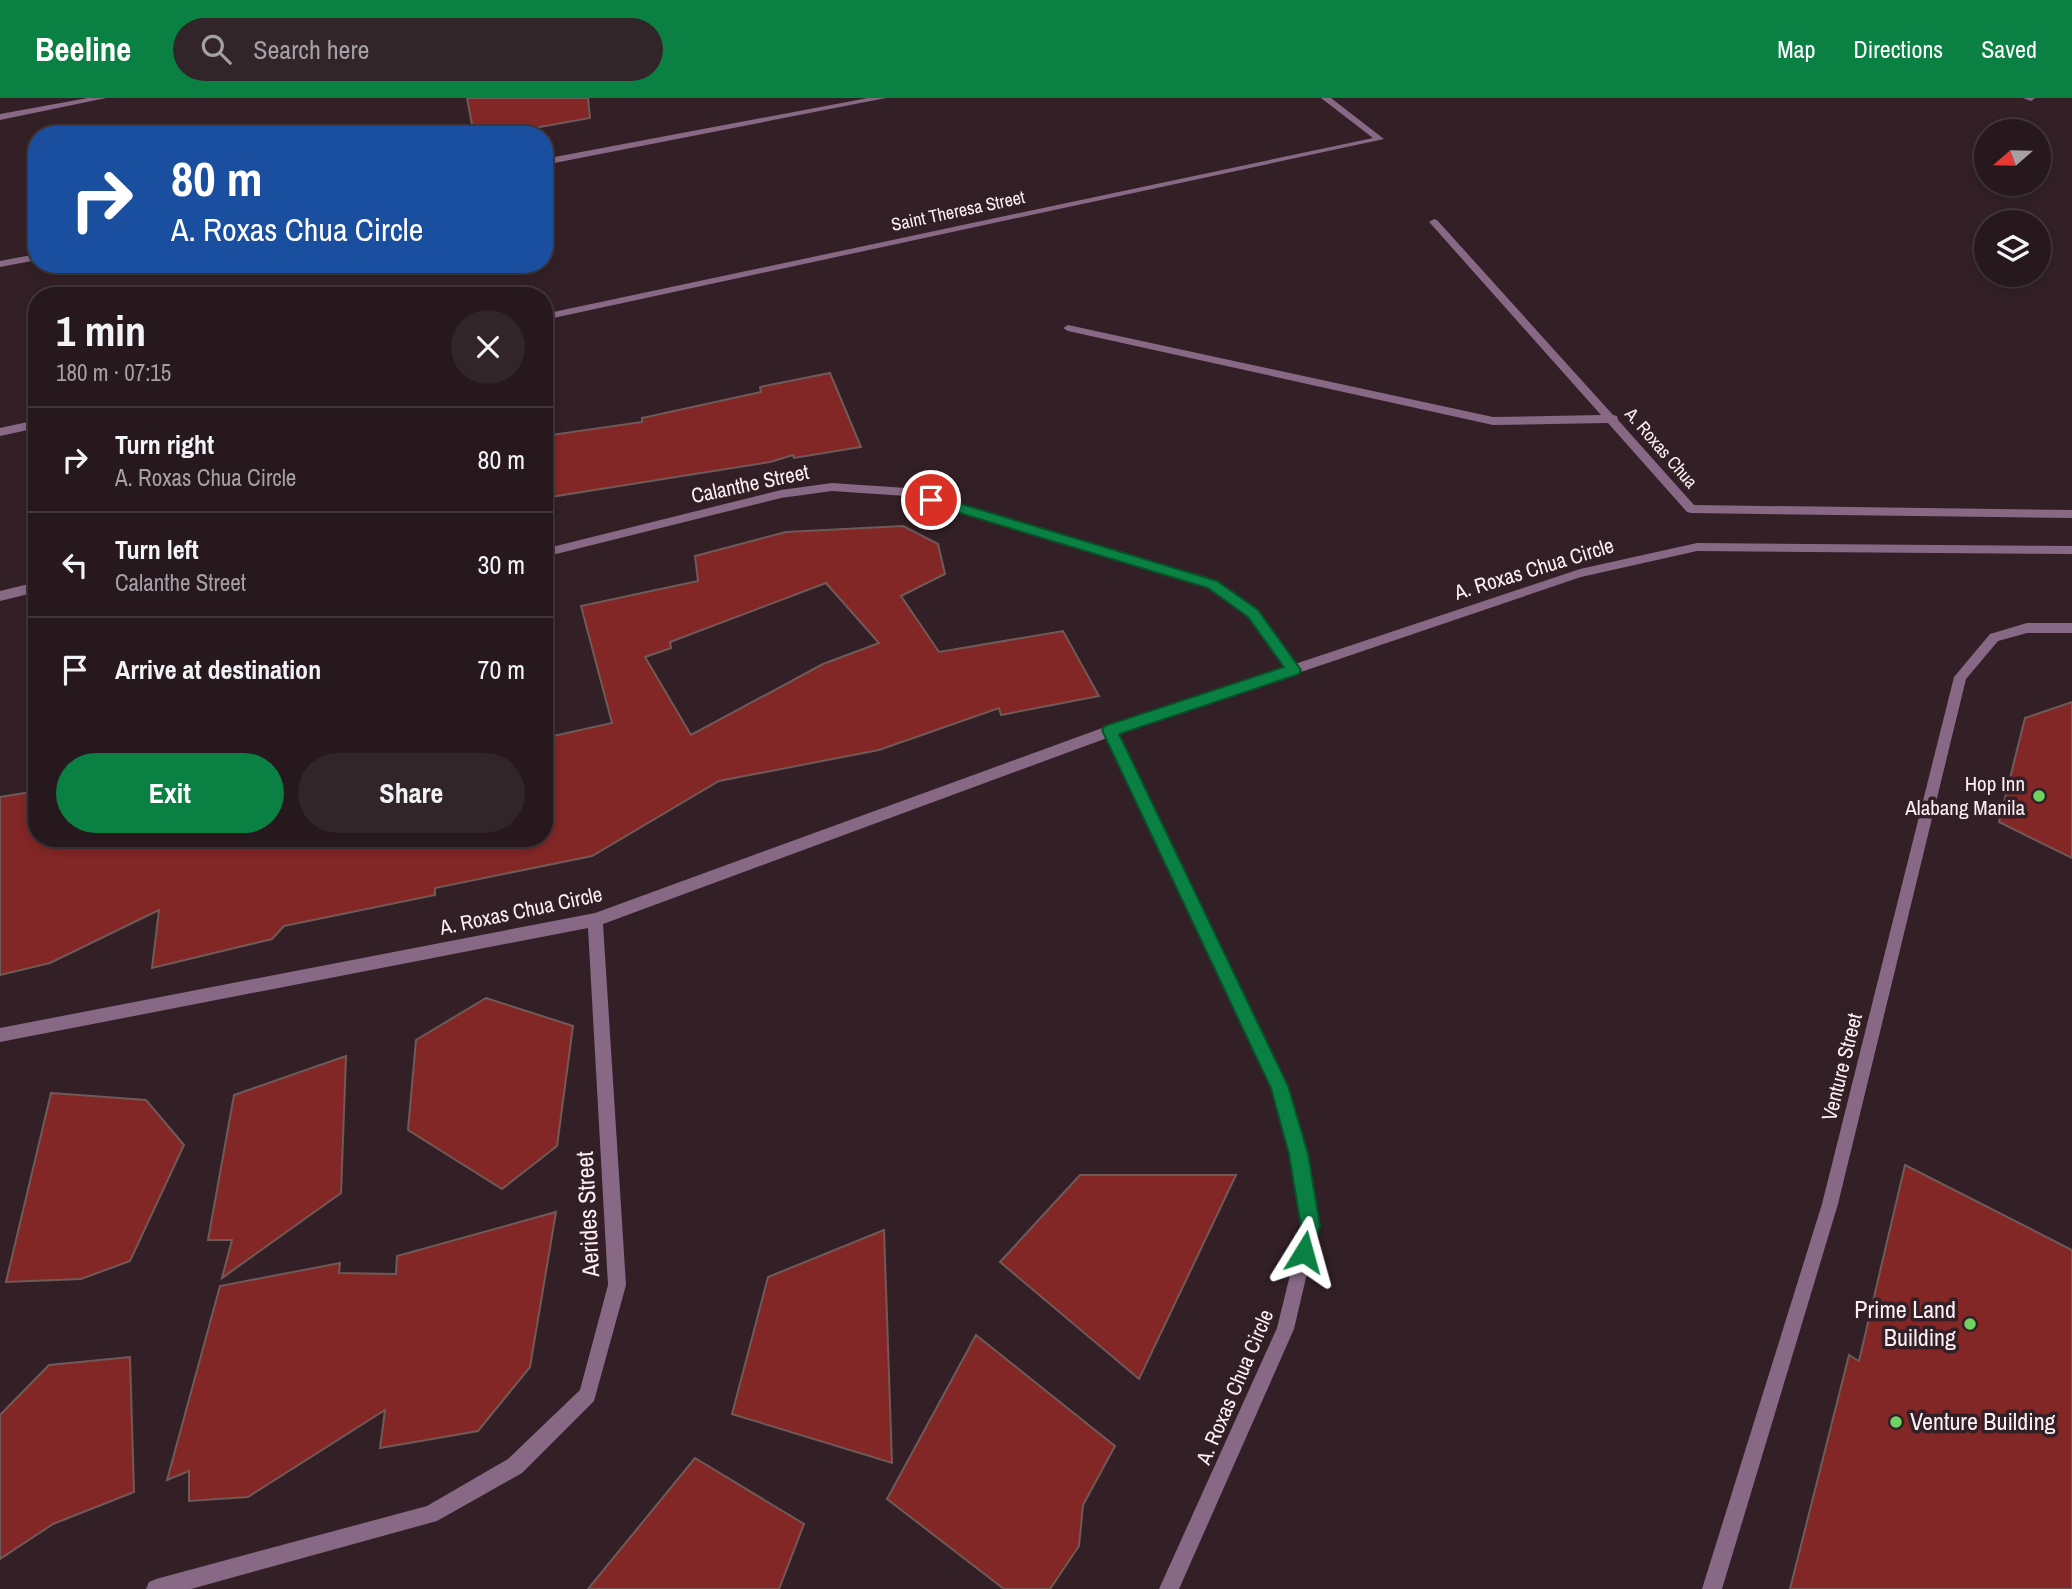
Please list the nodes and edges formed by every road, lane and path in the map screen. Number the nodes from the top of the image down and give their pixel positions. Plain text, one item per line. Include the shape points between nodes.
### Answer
1 (102, 98) edge
2 (882, 98) edge
3 (1325, 98) edge
4 (0, 117) edge
5 (553, 160) edge
6 (1434, 222) dead end
7 (28, 259) edge
8 (0, 264) edge
9 (553, 315) edge
10 (1068, 328) dead end
11 (1613, 419) junction
12 (28, 426) edge
13 (0, 432) edge
14 (2072, 514) edge
15 (553, 550) edge
16 (2072, 550) edge
17 (28, 589) edge
18 (0, 596) edge
19 (2072, 628) edge
20 (1293, 670) junction
21 (1110, 730) junction
22 (595, 920) junction
23 (0, 1035) edge
24 (156, 1589) edge
25 (1169, 1589) edge
26 (1712, 1589) edge

1 - 4 street
2 - 5 street
3 - 9 street, Saint Theresa Street via 1380,139
6 - 11 street, A. Roxas Chua
7 - 8 street
10 - 11 street via 1493,421
11 - 14 street, A. Roxas Chua via 1691,509
12 - 13 street
15 - 20 street, Calanthe Street via 781,494 832,487 905,492 1213,584 1253,613
16 - 20 street, A. Roxas Chua Circle via 1697,547 1580,573
17 - 18 street
19 - 26 street, Venture Street via 2027,628 1994,636 1960,677 1830,1204
20 - 21 street, A. Roxas Chua Circle
21 - 22 street, A. Roxas Chua Circle
21 - 25 street, A. Roxas Chua Circle via 1279,1086 1298,1154 1310,1226 1285,1329
22 - 23 street, A. Roxas Chua Circle
22 - 24 street, Aerides Street via 617,1285 588,1395 515,1466 430,1514

